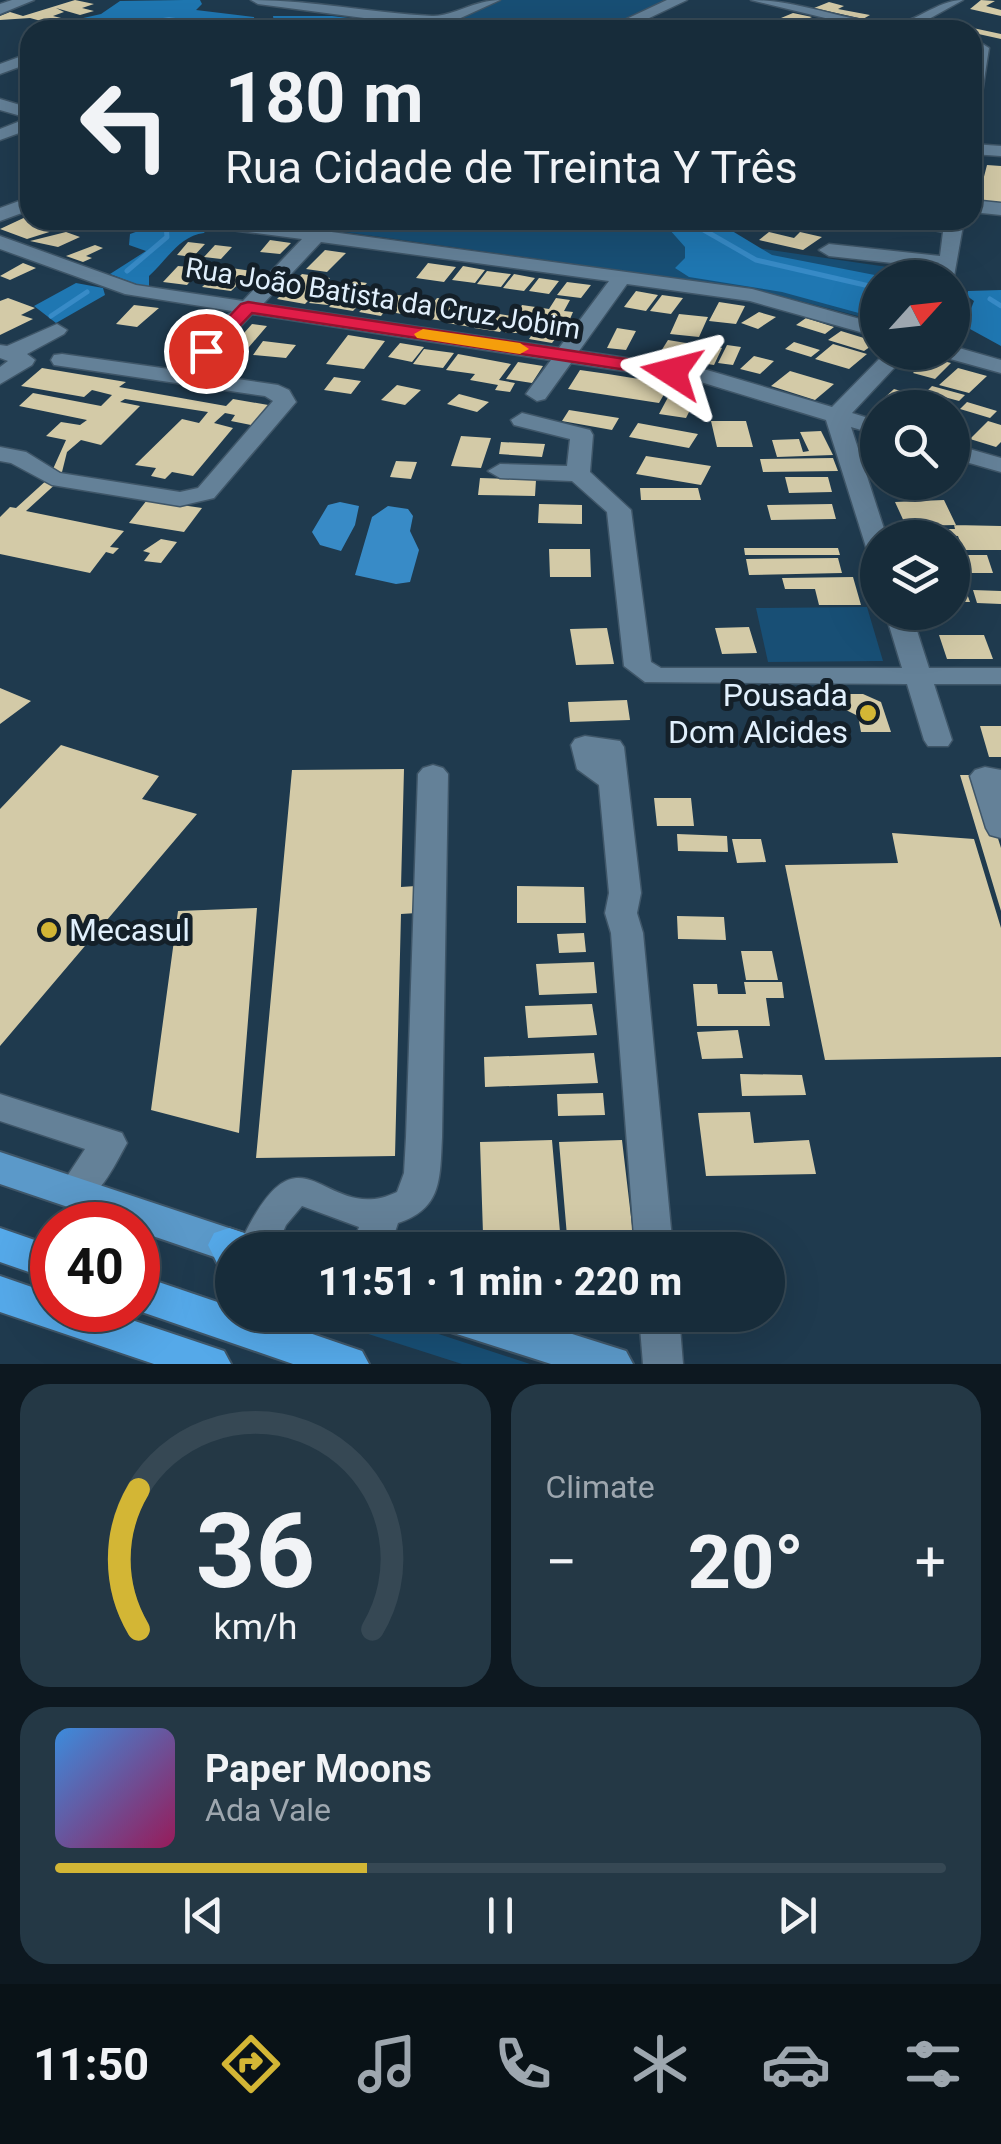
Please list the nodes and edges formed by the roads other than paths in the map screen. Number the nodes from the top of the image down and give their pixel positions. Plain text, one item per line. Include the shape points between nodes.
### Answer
1 (28, 0) edge
2 (258, 0) edge
3 (492, 0) edge
4 (680, 0) edge
5 (758, 0) edge
6 (956, 0) edge
7 (382, 3) dead end
8 (2, 8) edge
9 (441, 14) junction
10 (455, 20) edge
11 (634, 20) edge
12 (850, 20) edge
13 (916, 20) edge
14 (273, 230) edge
15 (953, 230) edge
16 (316, 236) junction
17 (0, 242) edge
18 (829, 250) dead end
19 (888, 260) edge
20 (949, 260) edge
21 (622, 277) junction
22 (248, 308) junction
23 (860, 326) edge
24 (57, 330) dead end
25 (4, 352) edge
26 (566, 356) junction
27 (970, 358) edge
28 (62, 360) dead end
29 (1001, 367) edge
30 (881, 370) edge
31 (0, 377) edge
32 (181, 378) junction
33 (538, 394) dead end
34 (836, 416) junction
35 (522, 420) dead end
36 (860, 423) edge
37 (0, 454) edge
38 (970, 456) edge
39 (1001, 465) edge
40 (500, 471) dead end
41 (578, 474) junction
42 (869, 520) edge
43 (904, 630) edge
44 (918, 675) junction
45 (1001, 676) edge
46 (938, 740) dead end
47 (433, 774) dead end
48 (1001, 780) edge
49 (613, 781) dead end
50 (1001, 828) edge
51 (0, 1108) edge
52 (0, 1168) edge
53 (74, 1193) junction
54 (382, 1214) junction
55 (254, 1232) edge
56 (376, 1232) edge
57 (652, 1232) edge
58 (215, 1241) edge
59 (0, 1245) edge
60 (30, 1255) edge
61 (0, 1294) edge
62 (160, 1298) edge
63 (215, 1312) edge
64 (285, 1332) edge
65 (508, 1332) edge
66 (661, 1332) edge
67 (210, 1364) edge
68 (347, 1364) edge
69 (611, 1364) edge
70 (664, 1364) edge

1 - 8 street
2 - 9 street
3 - 9 street
4 - 11 street
5 - 12 street
6 - 13 street
7 - 9 street
9 - 10 street
14 - 16 street
15 - 20 street
16 - 21 street
16 - 22 street
17 - 22 street, Rua João Batista da Cruz Jobim via 132,290
18 - 19 street
21 - 23 street via 752,294
21 - 26 street
22 - 26 street, Rua João Batista da Cruz Jobim
22 - 32 street
24 - 25 street
25 - 31 street via 24,360
26 - 33 street
26 - 34 street, Rua João Batista da Cruz Jobim via 707,377
27 - 29 street
28 - 32 street
30 - 34 street
32 - 37 street via 270,390 286,402 206,494 180,500 55,477
34 - 36 street, Rua João Batista da Cruz Jobim
34 - 42 street
35 - 41 street via 582,435
38 - 39 street
40 - 41 street
41 - 44 street via 619,510 638,666 656,676
43 - 44 street
44 - 45 street
44 - 46 street
47 - 54 street via 422,1174 413,1201
48 - 50 street via 985,776
49 - 57 street via 625,893 633,902 634,926 627,933
51 - 53 street via 110,1142
52 - 53 main road
53 - 58 main road
54 - 55 street via 369,1216 300,1190 286,1195
54 - 56 street
59 - 60 highway
61 - 67 highway
62 - 63 highway
64 - 68 highway
65 - 69 main road
66 - 70 street

